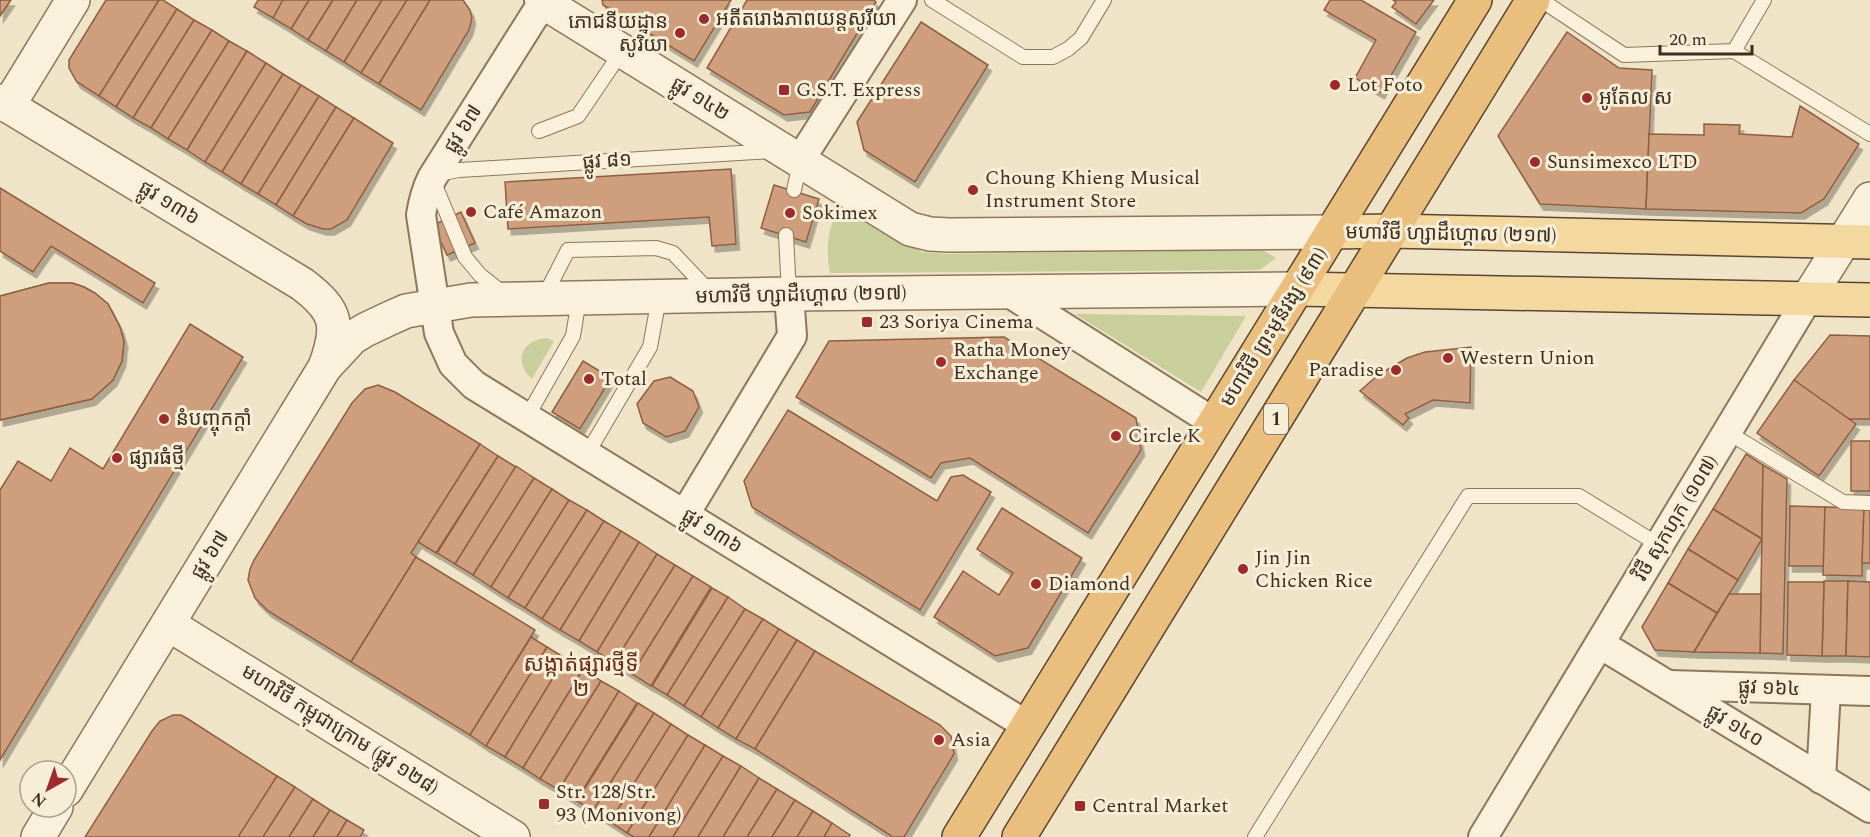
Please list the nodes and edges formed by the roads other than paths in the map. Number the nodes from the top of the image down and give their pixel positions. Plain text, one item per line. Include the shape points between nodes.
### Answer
1 (73, 0) edge
2 (902, 0) edge
3 (932, 0) edge
4 (1104, 0) edge
5 (1475, 0) edge
6 (1533, 0) edge
7 (1541, 0) edge
8 (1764, 0) edge
9 (542, 1) edge
10 (622, 51) junction
11 (1734, 51) junction
12 (4, 103) edge
13 (539, 131) dead end
14 (1870, 134) edge
15 (793, 167) junction
16 (432, 178) junction
17 (1870, 199) edge
18 (1391, 231) junction
19 (1332, 232) junction
20 (786, 235) dead end
21 (1857, 242) edge
22 (1297, 290) junction
23 (1354, 291) junction
24 (1008, 292) junction
25 (789, 294) junction
26 (715, 296) junction
27 (659, 298) junction
28 (1808, 298) junction
29 (543, 299) junction
30 (579, 299) junction
31 (511, 300) junction
32 (1870, 300) edge
33 (435, 305) junction
34 (331, 314) joint
35 (325, 368) junction
36 (527, 417) junction
37 (1215, 423) junction
38 (1728, 432) junction
39 (586, 454) junction
40 (1870, 503) edge
41 (685, 514) junction
42 (1659, 545) junction
43 (168, 624) junction
44 (1600, 644) junction
45 (1668, 685) junction
46 (1826, 690) junction
47 (1870, 691) edge
48 (1028, 726) junction
49 (78, 770) edge
50 (1821, 778) junction
51 (1870, 808) edge
52 (49, 819) edge
53 (38, 837) edge
54 (513, 837) edge
55 (959, 837) edge
56 (1019, 837) edge
57 (1254, 837) edge
58 (1483, 837) edge

1 - 12 street
2 - 15 street
3 - 4 lane via 1023,57 1053,57 1082,38
5 - 19 highway, មហាវិថី ព្រះមុនីវង្ស (៩៣)
6 - 18 highway, 1
7 - 11 lane via 1624,55
8 - 11 lane
9 - 10 street, ផ្លូវ ១៤២
9 - 16 street, ផ្លូវ ៦៧
10 - 13 lane via 578,116
10 - 15 street, ផ្លូវ ១៤២
11 - 14 lane
12 - 34 street, ផ្លូវ ១៣៦ via 302,284
15 - 16 lane, ផ្លូវ ៨១ via 459,170
15 - 19 street, មហាវិថី ហ្សាដឹហ្គោល (២១៧) via 910,228 930,234
16 - 31 lane via 465,257
16 - 33 street, ផ្លូវ ៦៧ via 421,215
17 - 21 street, វិថី សុកហុក (១០៧)
18 - 19 main road, មហាវិថី ហ្សាដឹហ្គោល (២១៧)
18 - 21 main road, មហាវិថី ហ្សាដឹហ្គោល (២១៧)
18 - 23 highway, 1
19 - 22 highway, មហាវិថី ព្រះមុនីវង្ស (៩៣)
20 - 25 lane
21 - 28 street, វិថី សុកហុក (១០៧)
22 - 23 main road
22 - 24 street, មហាវិថី ហ្សាដឺហ្គោល (២១៧)
22 - 37 highway, មហាវិថី ព្រះមុនីវង្ស (៩៣)
23 - 28 main road
23 - 56 highway, 1
24 - 25 street, មហាវិថី ហ្សាដឺហ្គោល (២១៧)
24 - 37 street
25 - 26 street, មហាវិថី ហ្សាដឺហ្គោល (២១៧)
25 - 41 street via 792,336
26 - 27 street, មហាវិថី ហ្សាដឺហ្គោល (២១៧)
26 - 29 lane via 673,254 656,248 568,250
27 - 30 street, មហាវិថី ហ្សាដឺហ្គោល (២១៧)
27 - 39 lane via 650,347
28 - 32 main road
28 - 38 street, វិថី សុកហុក (១០៧)
29 - 30 street, មហាវិថី ហ្សាដឺហ្គោល (២១៧)
29 - 31 street, មហាវិថី ហ្សាដឺហ្គោល (២១៧)
30 - 36 lane via 573,336
31 - 33 street, មហាវិថី ហ្សាដឺហ្គោល (២១៧)
33 - 35 street, មហាវិថី ហ្សាដឺហ្គោល (២១៧) via 406,311 364,330
33 - 36 street, ផ្លូវ ១៣៦ via 439,333 453,364 474,385
34 - 35 street, ផ្លូវ ៦៧ via 334,344
35 - 43 street, ផ្លូវ ៦៧
36 - 39 street, ផ្លូវ ១៣៦
37 - 48 highway, មហាវិថី ព្រះមុនីវង្ស (៩៣)
38 - 40 lane via 1843,502
38 - 42 street, វិថី សុកហុក (១០៧)
39 - 41 street, ផ្លូវ ១៣៦
41 - 48 street, ផ្លូវ ១៣៦
42 - 44 street, វិថី សុកហុក (១០៧)
42 - 57 lane via 1579,496 1468,496
43 - 49 street, ផ្លូវ ៦៧
43 - 54 street, មហាវិថី កម្ពុជាក្រោម (ផ្លូវ ១២៨)
44 - 45 street, ផ្លូវ ១៤០
44 - 58 street, វិថី សុកហុក (១០៧)
45 - 46 street, ផ្លូវ ១៦៤
45 - 50 street, ផ្លូវ ១៤០
46 - 47 street, ផ្លូវ ១៦៤
46 - 50 street
48 - 55 highway, មហាវិថី ព្រះមុនីវង្ស (៩៣)
50 - 51 street, ផ្លូវ ១៤០
52 - 53 street

